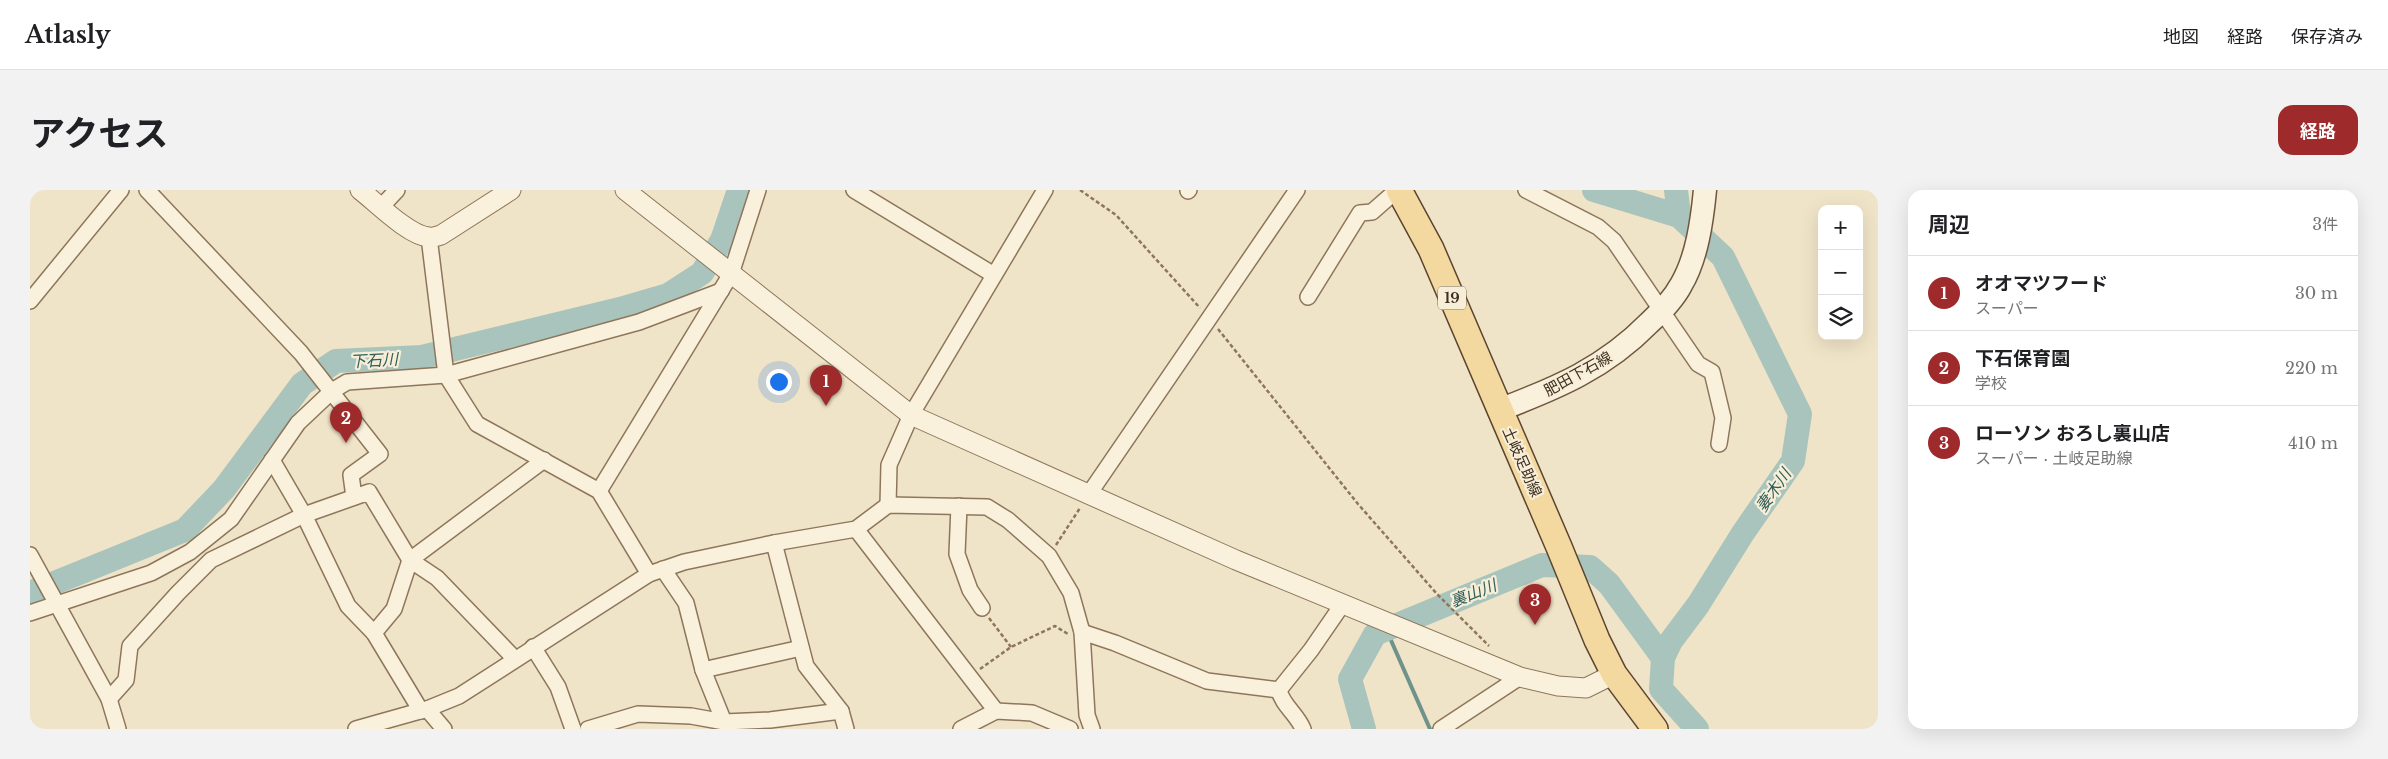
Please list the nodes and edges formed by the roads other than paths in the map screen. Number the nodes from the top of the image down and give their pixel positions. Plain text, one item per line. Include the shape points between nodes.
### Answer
1 (121, 190) edge
2 (146, 190) edge
3 (360, 190) edge
4 (397, 190) edge
5 (511, 190) edge
6 (625, 190) edge
7 (854, 190) edge
8 (1045, 190) edge
9 (1297, 190) edge
10 (1398, 190) edge
11 (1526, 190) edge
12 (760, 192) edge
13 (1704, 200) edge
14 (382, 207) junction
15 (430, 238) junction
16 (732, 274) junction
17 (994, 275) junction
18 (721, 292) junction
19 (1308, 297) dead end
20 (30, 301) edge
21 (1663, 309) junction
22 (446, 375) junction
23 (332, 390) junction
24 (1499, 410) junction
25 (911, 414) junction
26 (1719, 444) dead end
27 (272, 460) junction
28 (544, 460) junction
29 (599, 491) junction
30 (1088, 494) junction
31 (354, 497) junction
32 (888, 505) junction
33 (960, 506) junction
34 (304, 515) junction
35 (856, 529) junction
36 (774, 543) junction
37 (32, 558) edge
38 (410, 560) junction
39 (656, 571) junction
40 (57, 603) junction
41 (1342, 605) junction
42 (982, 608) road end
43 (30, 612) edge
44 (1082, 632) junction
45 (374, 633) junction
46 (534, 647) junction
47 (801, 648) junction
48 (515, 659) junction
49 (704, 670) junction
50 (1614, 674) junction
51 (1520, 677) junction
52 (1279, 690) junction
53 (109, 699) junction
54 (424, 710) junction
55 (841, 711) junction
56 (996, 711) junction
57 (692, 722) edge
58 (724, 722) junction
59 (118, 729) edge
60 (356, 729) edge
61 (444, 729) edge
62 (573, 729) edge
63 (588, 729) edge
64 (846, 729) edge
65 (961, 729) edge
66 (1070, 729) edge
67 (1092, 729) edge
68 (1303, 729) edge
69 (1441, 729) edge
70 (1655, 729) edge

1 - 20 street
2 - 23 street
3 - 14 street
4 - 14 street
5 - 15 street via 441,235
6 - 16 street
7 - 17 street
8 - 17 street
9 - 30 street
10 - 19 street via 1372,212 1360,212
10 - 24 main road, 土岐足助線 / 19 via 1431,249
11 - 21 street via 1614,241
12 - 16 street
13 - 21 main road, 肥田下石線 via 1692,258 1681,285
14 - 15 street via 405,226
15 - 22 street
16 - 18 street
16 - 25 street
17 - 25 street
18 - 22 street via 639,322
18 - 29 street
21 - 24 main road, 肥田下石線 via 1607,361 1550,391
21 - 26 street via 1698,364 1712,372 1723,418
22 - 23 street via 347,382
22 - 28 street via 478,424
23 - 27 street via 298,423
23 - 31 street via 380,454 352,475
24 - 50 main road, 土岐足助線 / 19
25 - 30 street
25 - 32 street via 890,465
27 - 34 street
27 - 40 street via 231,519 190,552 151,573
28 - 29 street
28 - 38 street
29 - 39 street
30 - 41 street
31 - 34 street
31 - 38 street via 369,492
32 - 33 street
32 - 35 street
33 - 42 street via 957,554 970,590
33 - 44 street via 986,507 1008,520 1049,556 1071,593
34 - 45 street via 348,606
34 - 53 street via 211,560 130,646 126,680
35 - 36 street
35 - 56 street
36 - 39 street
36 - 47 street
37 - 40 street
38 - 45 street via 394,610
38 - 48 street via 436,578
39 - 46 street
39 - 49 street via 686,604
40 - 43 street
40 - 53 street
41 - 51 street
41 - 52 street
44 - 52 street via 1207,681
44 - 67 street via 1087,715
45 - 54 street
46 - 48 street
46 - 62 street via 558,687
47 - 49 street
47 - 55 street via 806,666
48 - 54 street via 459,696
49 - 58 street
50 - 51 street via 1586,688 1558,686
50 - 70 main road, 土岐足助線 / 19
51 - 69 street
52 - 68 street via 1281,699
53 - 59 street
54 - 60 street
54 - 61 street
55 - 58 street
55 - 64 street
56 - 65 street
56 - 66 street via 1032,713
57 - 58 street
57 - 63 street via 638,714

